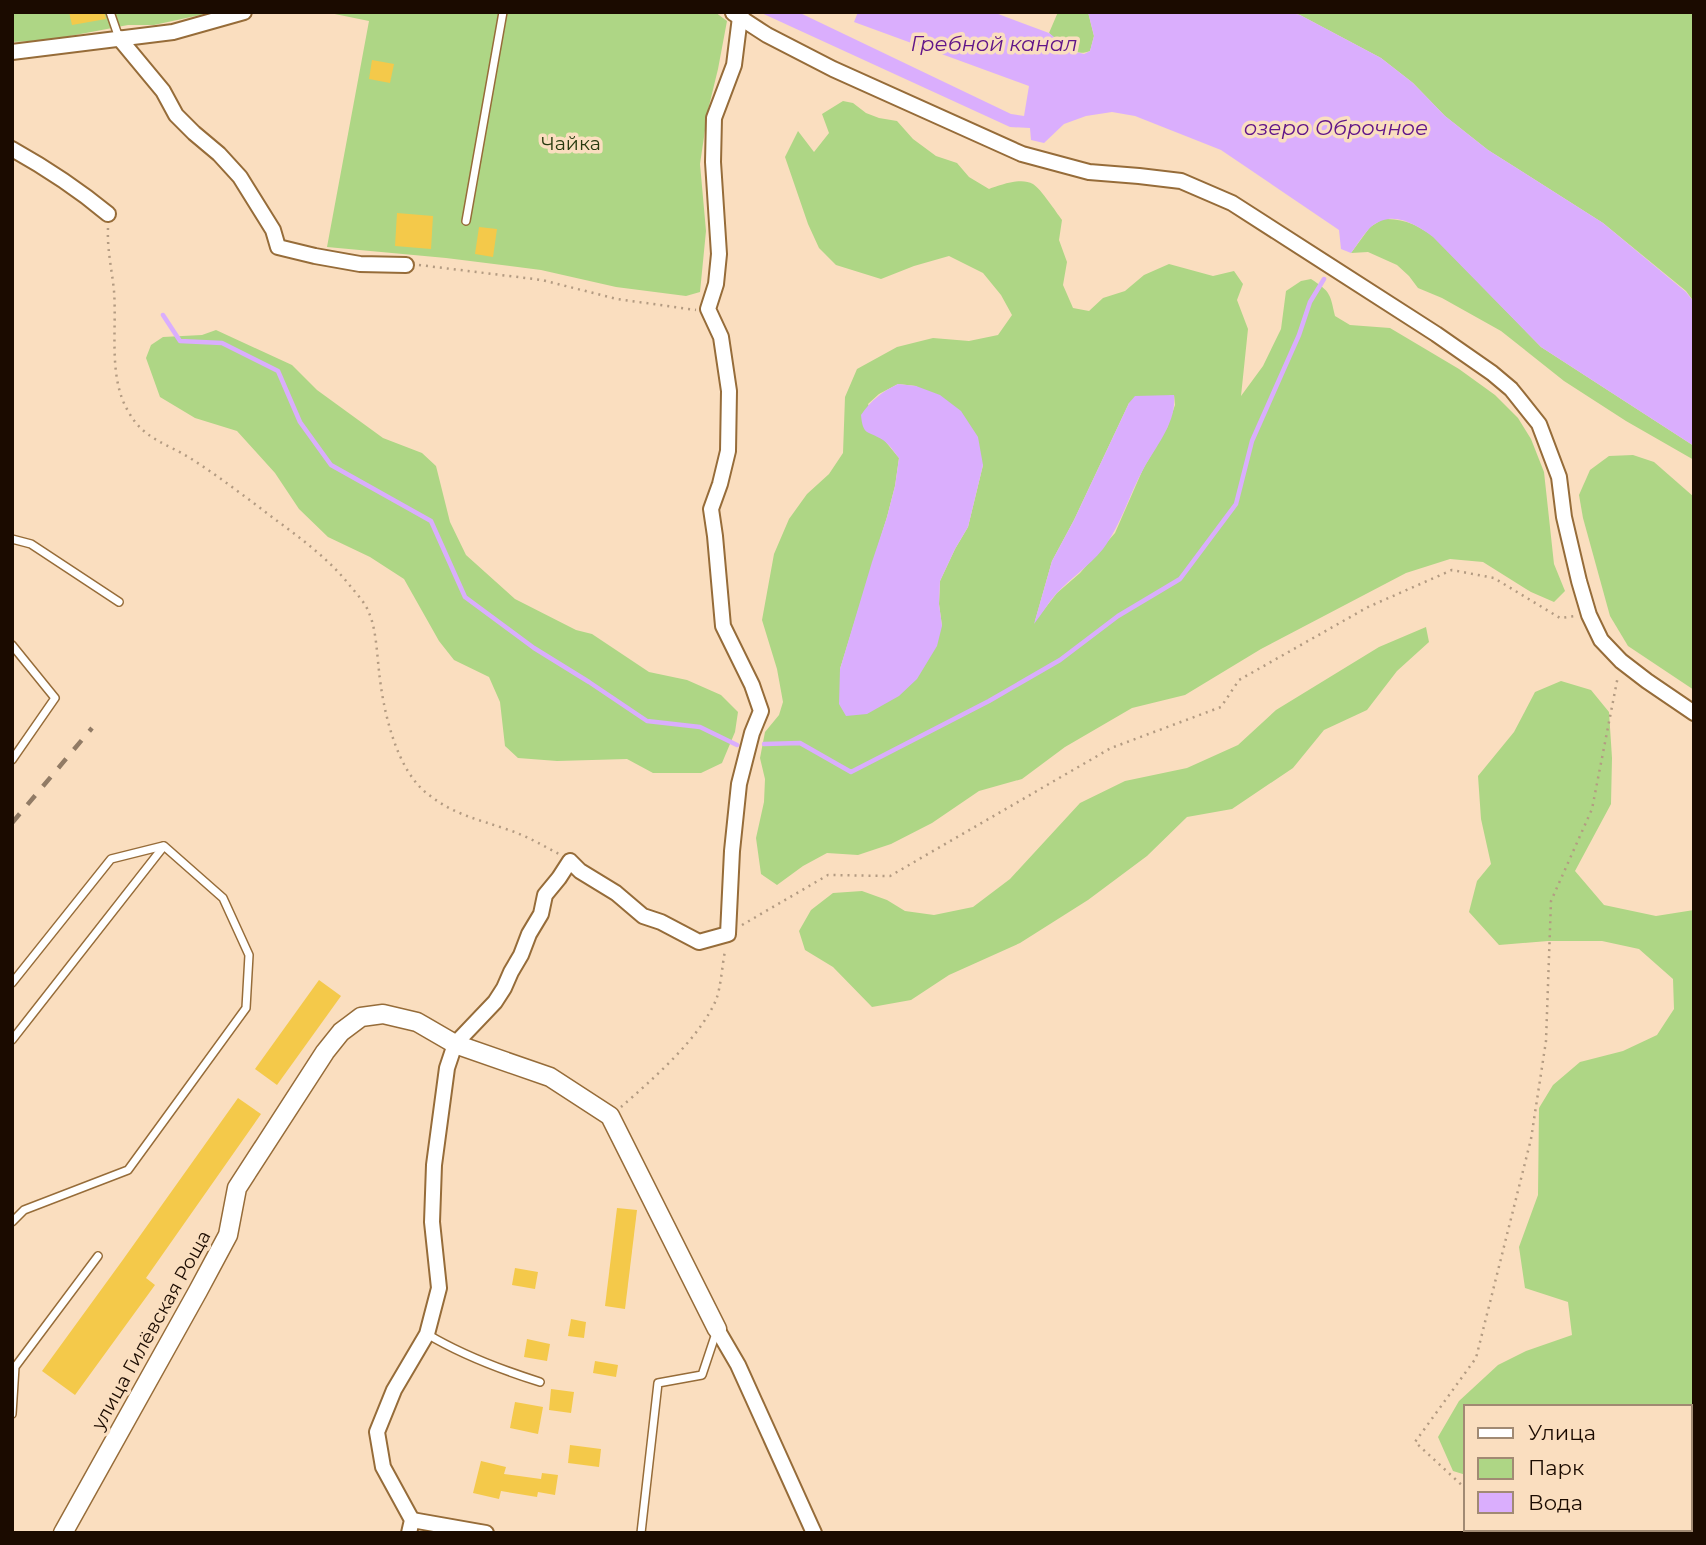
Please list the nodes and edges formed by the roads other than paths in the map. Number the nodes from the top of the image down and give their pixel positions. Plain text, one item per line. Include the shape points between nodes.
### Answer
1 (110, 12) edge
2 (244, 12) edge
3 (503, 12) edge
4 (738, 14) edge
5 (119, 38) junction
6 (12, 52) edge
7 (12, 149) edge
8 (108, 214) road end
9 (466, 222) dead end
10 (406, 265) road end
11 (12, 539) edge
12 (120, 602) dead end
13 (12, 645) edge
14 (1694, 713) edge
15 (12, 760) edge
16 (164, 846) junction
17 (12, 983) edge
18 (12, 1040) edge
19 (455, 1044) junction
20 (12, 1222) edge
21 (98, 1256) dead end
22 (718, 1329) junction
23 (428, 1334) junction
24 (540, 1382) dead end
25 (12, 1414) edge
26 (410, 1526) edge
27 (63, 1533) edge
28 (486, 1533) edge
29 (641, 1533) edge
30 (814, 1533) edge

1 - 5 lane
2 - 5 street via 173,32
3 - 9 lane
4 - 14 street via 767,35 833,69 1022,154 1089,172 1181,181 1232,202 1480,366 1511,389 1539,424 1559,477 1579,581 1601,640 1621,661
4 - 19 street via 734,65 714,118 719,254 708,309 721,337 729,391 728,451 711,509 723,626 761,711 739,784 727,934 698,942 643,916 570,860 545,895 541,914 504,988
5 - 6 street
5 - 10 street via 163,91 176,115 240,177 273,230 278,247 360,264
7 - 8 street via 82,192
11 - 12 lane via 31,544
13 - 15 lane via 55,698
16 - 17 lane via 111,859
16 - 18 lane
16 - 20 lane via 223,898 249,955 246,1008 128,1170 24,1210
19 - 22 street, улица Гилёвская Роща via 550,1077 610,1116
19 - 23 street via 447,1068 433,1165 432,1222 439,1288
19 - 27 street, улица Гилёвская Роща via 417,1022 383,1014 360,1017 341,1032 237,1188 228,1235
21 - 25 lane via 15,1367
22 - 29 lane via 702,1375 658,1383
22 - 30 street
23 - 24 lane
23 - 26 street via 394,1390 377,1432 383,1467
26 - 28 street

